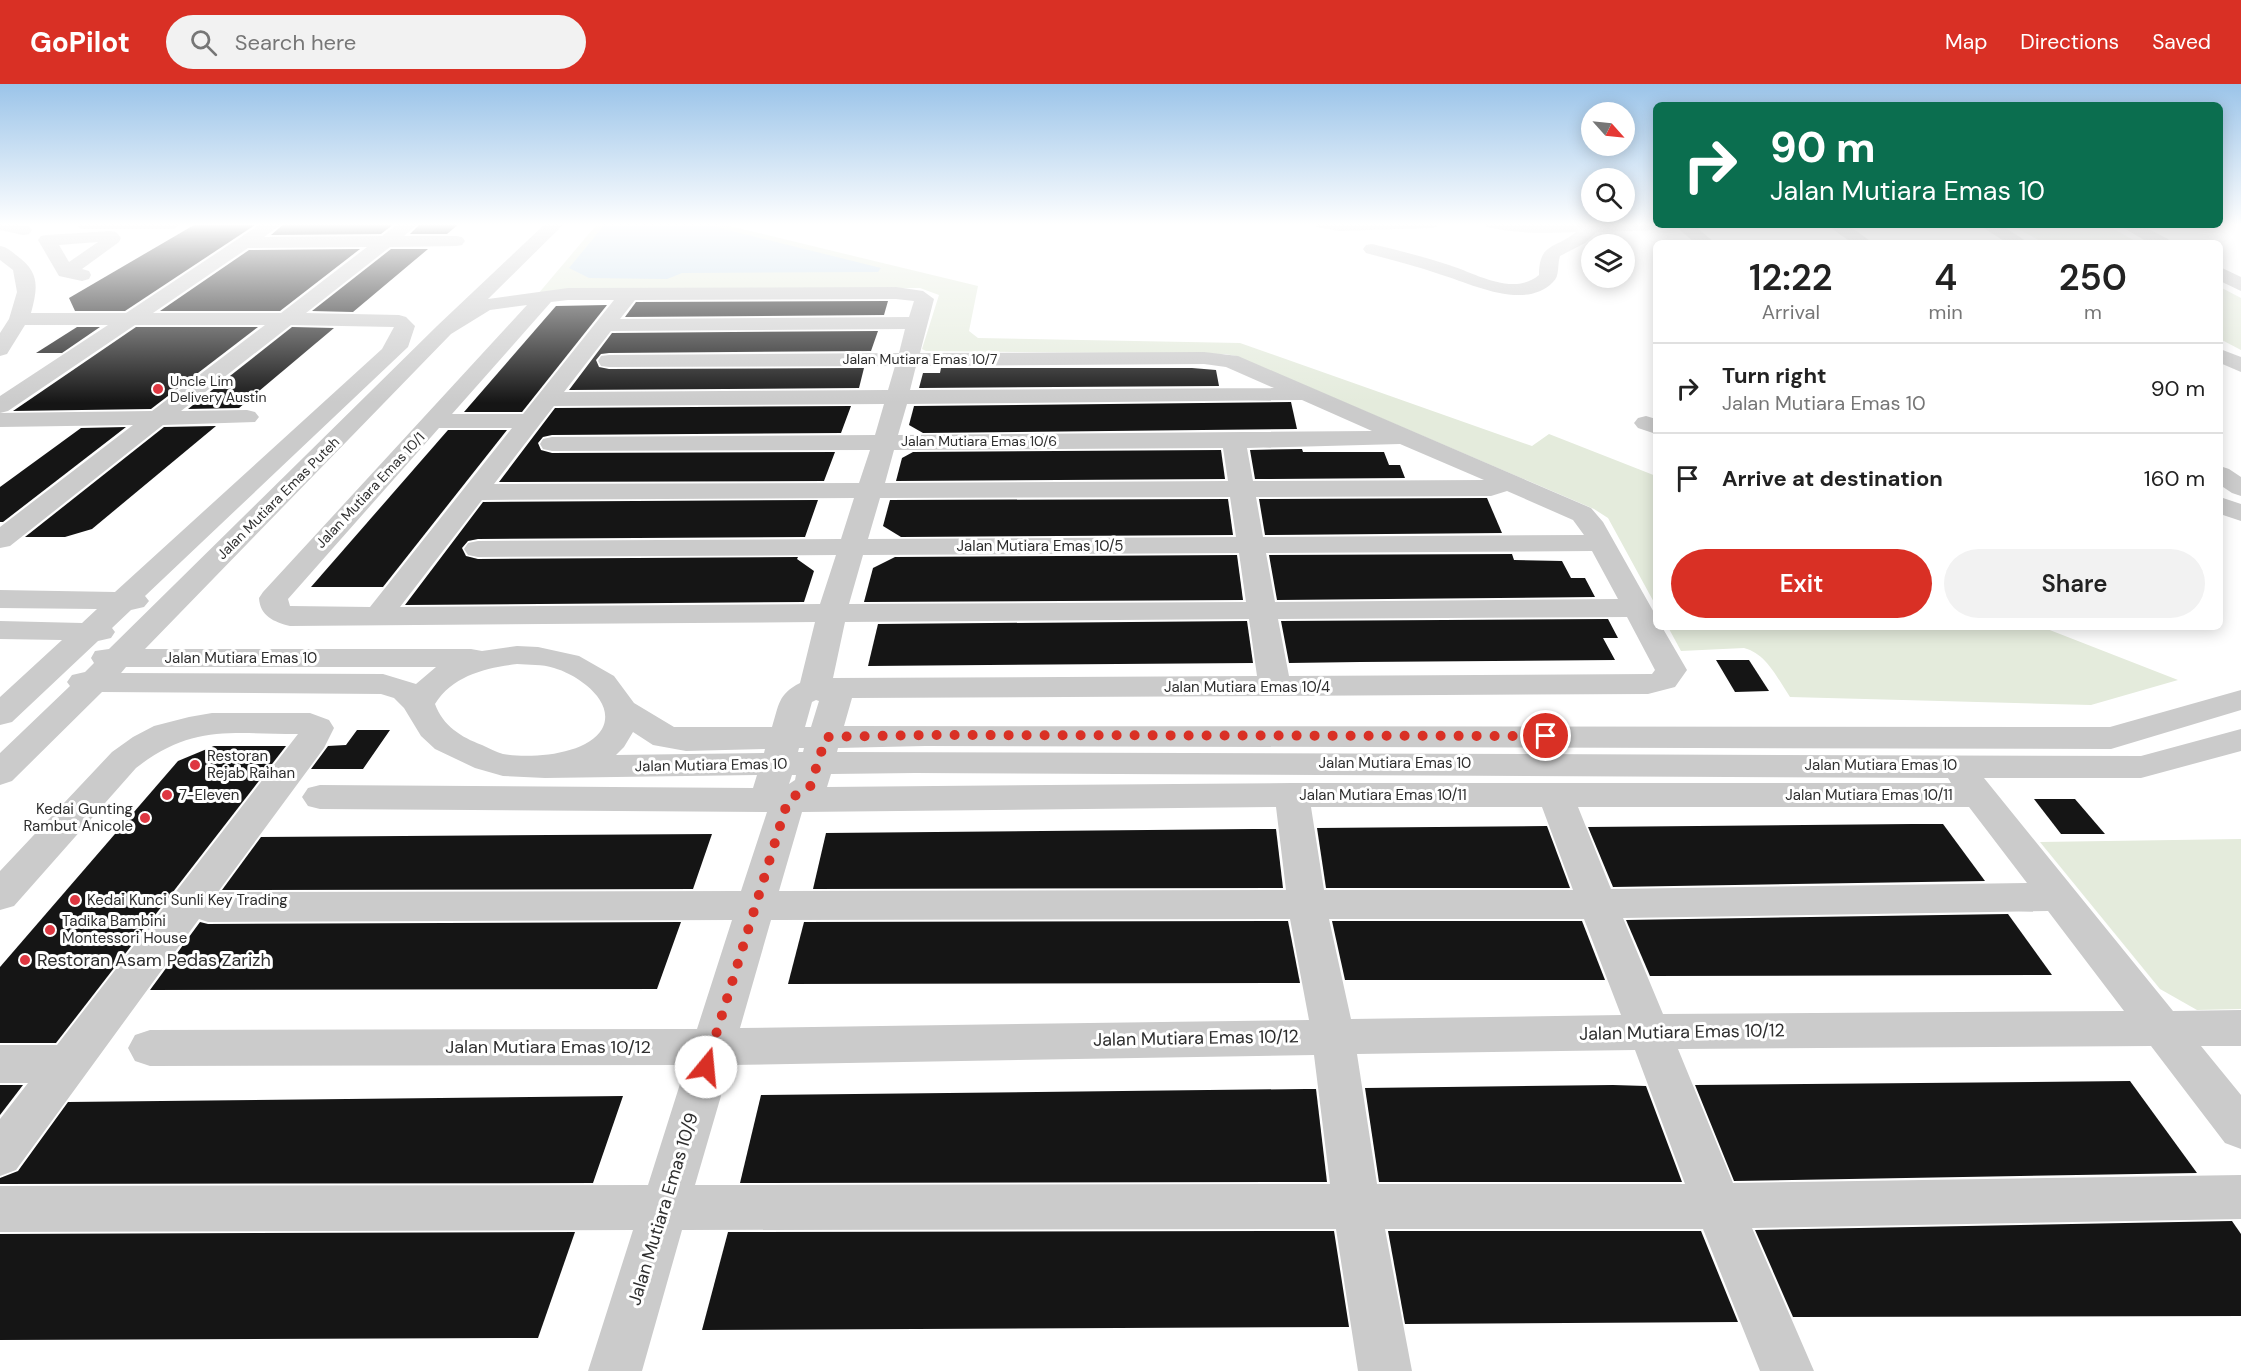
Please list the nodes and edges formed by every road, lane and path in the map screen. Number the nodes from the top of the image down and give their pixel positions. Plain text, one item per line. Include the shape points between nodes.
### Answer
1 (26, 283) edge
2 (183, 283) edge
3 (331, 283) edge
4 (485, 283) edge
5 (1480, 283) edge
6 (1539, 283) edge
7 (629, 294) junction
8 (546, 296) junction
9 (19, 319) junction
10 (129, 319) junction
11 (283, 319) junction
12 (919, 323) junction
13 (605, 325) junction
14 (434, 326) junction
15 (0, 350) edge
16 (389, 354) junction
17 (2223, 357) edge
18 (1114, 358) junction
19 (909, 359) junction
20 (609, 361) dead end
21 (2241, 366) edge
22 (1307, 395) junction
23 (898, 397) junction
24 (1113, 397) junction
25 (548, 399) junction
26 (0, 406) edge
27 (247, 417) dead end
28 (156, 418) junction
29 (0, 420) edge
30 (434, 421) junction
31 (529, 421) junction
32 (1406, 438) junction
33 (885, 441) junction
34 (1114, 441) junction
35 (1234, 441) junction
36 (552, 444) dead end
37 (2223, 476) edge
38 (1508, 482) junction
39 (2241, 488) edge
40 (1241, 490) junction
41 (476, 492) junction
42 (869, 492) junction
43 (2223, 504) edge
44 (2223, 505) edge
45 (2241, 505) edge
46 (2241, 513) edge
47 (0, 540) edge
48 (1602, 543) junction
49 (1250, 544) junction
50 (853, 548) junction
51 (478, 549) dead end
52 (176, 552) junction
53 (0, 599) edge
54 (57, 600) junction
55 (124, 601) junction
56 (174, 603) junction
57 (1637, 608) junction
58 (1261, 610) junction
59 (832, 612) junction
60 (378, 616) junction
61 (14, 630) edge
62 (90, 632) junction
63 (144, 633) junction
64 (62, 657) junction
65 (118, 658) junction
66 (170, 658) junction
67 (336, 658) junction
68 (408, 658) junction
69 (492, 658) junction
70 (1671, 670) joint
71 (36, 682) junction
72 (93, 682) junction
73 (145, 682) junction
74 (236, 683) junction
75 (314, 683) junction
76 (383, 684) junction
77 (1275, 687) junction
78 (815, 688) junction
79 (2241, 700) edge
80 (419, 704) junction
81 (621, 709) junction
82 (0, 715) edge
83 (199, 724) junction
84 (281, 724) junction
85 (1880, 736) junction
86 (1933, 736) junction
87 (2241, 740) edge
88 (32, 742) junction
89 (822, 750) junction
90 (780, 751) junction
91 (1902, 765) junction
92 (545, 766) junction
93 (0, 773) edge
94 (1967, 780) junction
95 (1292, 795) junction
96 (1555, 795) junction
97 (1925, 795) junction
98 (320, 797) dead end
99 (788, 800) junction
100 (0, 896) edge
101 (2059, 897) junction
102 (1307, 904) junction
103 (1597, 904) junction
104 (754, 905) junction
105 (208, 907) dead end
106 (2164, 1028) junction
107 (2241, 1028) edge
108 (1649, 1032) junction
109 (1332, 1036) junction
110 (712, 1047) junction
111 (150, 1048) dead end
112 (0, 1064) edge
113 (67, 1064) junction
114 (2241, 1129) edge
115 (0, 1155) edge
116 (2241, 1197) edge
117 (1718, 1206) junction
118 (1357, 1207) junction
119 (0, 1209) edge
120 (663, 1209) junction
121 (615, 1371) edge
122 (1386, 1371) edge
123 (1787, 1371) edge

1 - 9 street
2 - 10 street
3 - 11 street
4 - 14 street, Jalan Mutiara Emas Puteh
5 - 6 street via 1520,287
7 - 8 street
7 - 12 street via 896,292 924,299
7 - 13 street
8 - 14 street via 485,305
8 - 30 street, Jalan Mutiara Emas 10/1
9 - 10 street
9 - 15 street
10 - 11 street
10 - 26 street
11 - 16 street via 404,323 403,333
11 - 28 street
12 - 13 street
12 - 19 street
13 - 25 street
14 - 16 street, Jalan Mutiara Emas Puteh
14 - 56 street, Jalan Mutiara Emas Puteh
16 - 52 street, Jalan Mutiara Emas Puteh
17 - 21 street
18 - 19 street, Jalan Mutiara Emas 10/7
18 - 22 street, Jalan Mutiara Emas 10/7 via 1230,361
18 - 24 street
19 - 20 street, Jalan Mutiara Emas 10/7
19 - 23 street
22 - 24 street
22 - 32 street, Jalan Mutiara Emas 10/7
23 - 24 street
23 - 25 street
23 - 33 street
24 - 34 street
25 - 31 street
27 - 28 street
28 - 29 street
28 - 47 street
30 - 31 street
30 - 60 street, Jalan Mutiara Emas 10/1 via 273,598 278,611 290,617
31 - 41 street
32 - 35 street, Jalan Mutiara Emas 10/6
32 - 38 street, Jalan Mutiara Emas 10/7
33 - 34 street, Jalan Mutiara Emas 10/6
33 - 36 street, Jalan Mutiara Emas 10/6
33 - 42 street
34 - 35 street, Jalan Mutiara Emas 10/6
35 - 40 street
37 - 39 street
38 - 40 street via 1491,488
38 - 48 street, Jalan Mutiara Emas 10/7 via 1577,511 1587,518
40 - 42 street
40 - 49 street
41 - 42 street
41 - 60 street
42 - 50 street
43 - 45 street
44 - 46 street
48 - 49 street, Jalan Mutiara Emas 10/5
48 - 57 street, Jalan Mutiara Emas 10/7
49 - 50 street, Jalan Mutiara Emas 10/5
49 - 58 street
50 - 51 street, Jalan Mutiara Emas 10/5
50 - 59 street
52 - 54 street via 122,581
52 - 55 street, Jalan Mutiara Emas Puteh
53 - 54 street
54 - 55 street
55 - 56 street
55 - 62 street, Jalan Mutiara Emas Puteh
56 - 63 street, Jalan Mutiara Emas Puteh
56 - 66 street via 158,641
57 - 58 street
57 - 70 street, Jalan Mutiara Emas 10/7
58 - 59 street
58 - 77 street
59 - 60 street
59 - 78 street
61 - 62 street
61 - 64 street via 57,643
62 - 63 street
62 - 64 street, Jalan Mutiara Emas Puteh
63 - 65 street, Jalan Mutiara Emas Puteh
64 - 65 street, Jalan Mutiara Emas 10
64 - 71 street, Jalan Mutiara Emas Puteh
65 - 66 street, Jalan Mutiara Emas 10
65 - 72 street, Jalan Mutiara Emas Puteh
66 - 67 street, Jalan Mutiara Emas 10
67 - 68 street, Jalan Mutiara Emas 10
67 - 75 street
68 - 69 street, Jalan Mutiara Emas 10
68 - 76 street
69 - 80 street via 440,677 426,690
69 - 81 street via 517,655 561,659 599,679
70 - 77 street, Jalan Mutiara Emas 10/4 via 1664,682 1644,684
71 - 72 street, Jalan Mutiara Emas 10
71 - 82 street, Jalan Mutiara Emas Puteh
72 - 73 street, Jalan Mutiara Emas 10
72 - 88 street, Jalan Mutiara Emas Puteh
73 - 74 street, Jalan Mutiara Emas 10
73 - 88 street via 96,700
74 - 75 street, Jalan Mutiara Emas 10
74 - 83 street
75 - 76 street, Jalan Mutiara Emas 10
75 - 84 street
76 - 80 street, Jalan Mutiara Emas 10 via 405,691
77 - 78 street, Jalan Mutiara Emas 10/4
78 - 89 street via 836,697
78 - 90 street via 798,697
79 - 86 street, Jalan Mutiara Emas 10 via 2111,738
80 - 92 street via 422,716 438,736 463,751 500,764
81 - 90 street, Jalan Mutiara Emas 10 via 665,736
81 - 92 street via 620,726 605,746 585,757
83 - 84 street
83 - 100 street via 158,736 139,747
84 - 113 street via 310,723 317,728 312,740
85 - 86 street, Jalan Mutiara Emas 10
85 - 89 street, Jalan Mutiara Emas 10 via 925,735
85 - 91 street
86 - 94 street
87 - 94 street, Jalan Mutiara Emas 10 via 2141,767
88 - 93 street, Jalan Mutiara Emas Puteh
89 - 90 street, Jalan Mutiara Emas 10
89 - 91 street, Jalan Mutiara Emas 10
89 - 99 street via 810,787
90 - 92 street, Jalan Mutiara Emas 10
90 - 99 street via 770,789
91 - 94 street, Jalan Mutiara Emas 10
91 - 97 street
94 - 97 street, Jalan Mutiara Emas 10/11
94 - 101 street
95 - 96 street, Jalan Mutiara Emas 10/11
95 - 99 street, Jalan Mutiara Emas 10/11
95 - 102 street
96 - 97 street, Jalan Mutiara Emas 10/11
96 - 103 street
98 - 99 street, Jalan Mutiara Emas 10/11
99 - 104 street, Jalan Mutiara Emas 10/9
101 - 103 street
101 - 106 street
102 - 103 street
102 - 104 street
102 - 109 street
103 - 108 street
104 - 105 street
104 - 110 street, Jalan Mutiara Emas 10/9
106 - 107 street, Jalan Mutiara Emas 10/12
106 - 108 street, Jalan Mutiara Emas 10/12
106 - 114 street
108 - 109 street, Jalan Mutiara Emas 10/12
108 - 117 street
109 - 110 street, Jalan Mutiara Emas 10/12
109 - 118 street
110 - 111 street, Jalan Mutiara Emas 10/12
110 - 120 street, Jalan Mutiara Emas 10/9
112 - 113 street
113 - 115 street
116 - 117 street
117 - 118 street
117 - 123 street
118 - 120 street
118 - 122 street
119 - 120 street
120 - 121 street, Jalan Mutiara Emas 10/9

